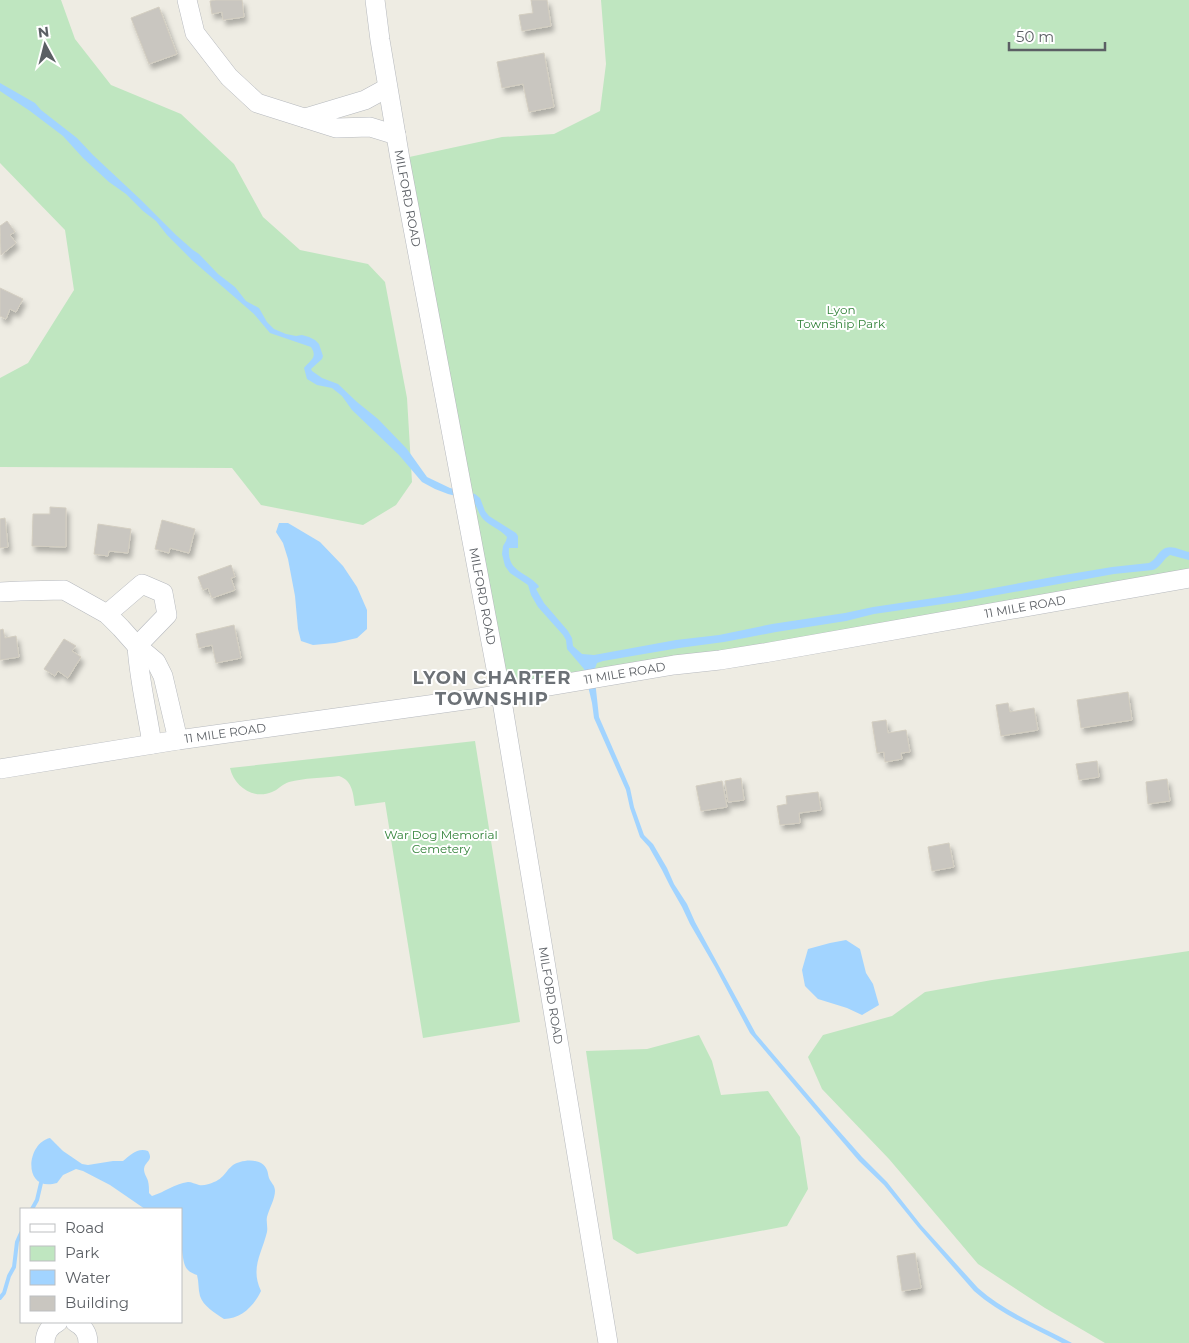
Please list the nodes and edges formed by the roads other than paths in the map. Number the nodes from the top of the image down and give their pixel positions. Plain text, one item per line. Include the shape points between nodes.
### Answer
1 (187, 0) edge
2 (375, 0) edge
3 (387, 88) junction
4 (305, 118) junction
5 (396, 135) junction
6 (1189, 578) edge
7 (0, 592) edge
8 (107, 614) junction
9 (137, 646) junction
10 (501, 694) junction
11 (178, 740) junction
12 (152, 744) junction
13 (0, 769) edge
14 (56, 1323) edge
15 (77, 1323) edge
16 (45, 1343) edge
17 (88, 1343) edge
18 (608, 1343) edge

1 - 4 street via 195,33 229,77 257,103
2 - 3 street, MILFORD ROAD
3 - 4 street via 365,100
3 - 5 street, MILFORD ROAD
4 - 5 street via 336,128 370,128
5 - 10 street, MILFORD ROAD
6 - 10 street, 11 MILE ROAD via 770,652
7 - 8 street via 64,590
8 - 9 street
8 - 9 street via 142,584 163,593 167,615
9 - 11 street via 156,662 163,676
9 - 12 street
10 - 11 street, 11 MILE ROAD
10 - 18 street, MILFORD ROAD
11 - 12 street, 11 MILE ROAD
12 - 13 street, 11 MILE ROAD
14 - 16 street via 47,1333
15 - 17 street via 85,1331

